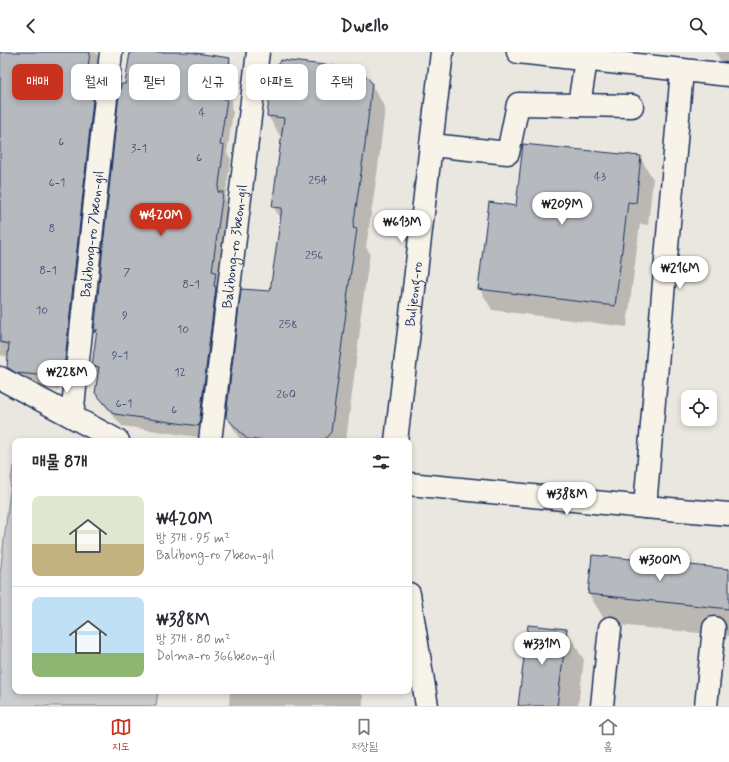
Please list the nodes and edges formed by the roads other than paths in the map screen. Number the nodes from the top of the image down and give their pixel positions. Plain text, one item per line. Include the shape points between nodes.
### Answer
1 (111, 52) edge
2 (258, 52) edge
3 (442, 52) edge
4 (518, 52) edge
5 (586, 60) junction
6 (682, 70) junction
7 (729, 75) edge
8 (579, 105) junction
9 (632, 106) dead end
10 (431, 144) junction
11 (0, 378) edge
12 (72, 416) junction
13 (112, 438) edge
14 (210, 438) edge
15 (396, 438) edge
16 (412, 484) edge
17 (645, 507) junction
18 (729, 514) edge
19 (412, 613) edge
20 (610, 628) dead end
21 (714, 628) dead end
22 (427, 706) edge
23 (602, 706) edge
24 (706, 706) edge

1 - 12 street, Balibong-ro 7beon-gil
2 - 14 street, Balibong-ro 3beon-gil
3 - 10 street, Buljeong-ro
4 - 5 street
5 - 6 street
5 - 8 street
6 - 7 street
6 - 17 street
8 - 9 street
8 - 10 street via 518,104 508,153
10 - 15 street, Buljeong-ro
11 - 12 street
12 - 13 street
16 - 17 street
17 - 18 street
19 - 22 street
20 - 23 street
21 - 24 street

